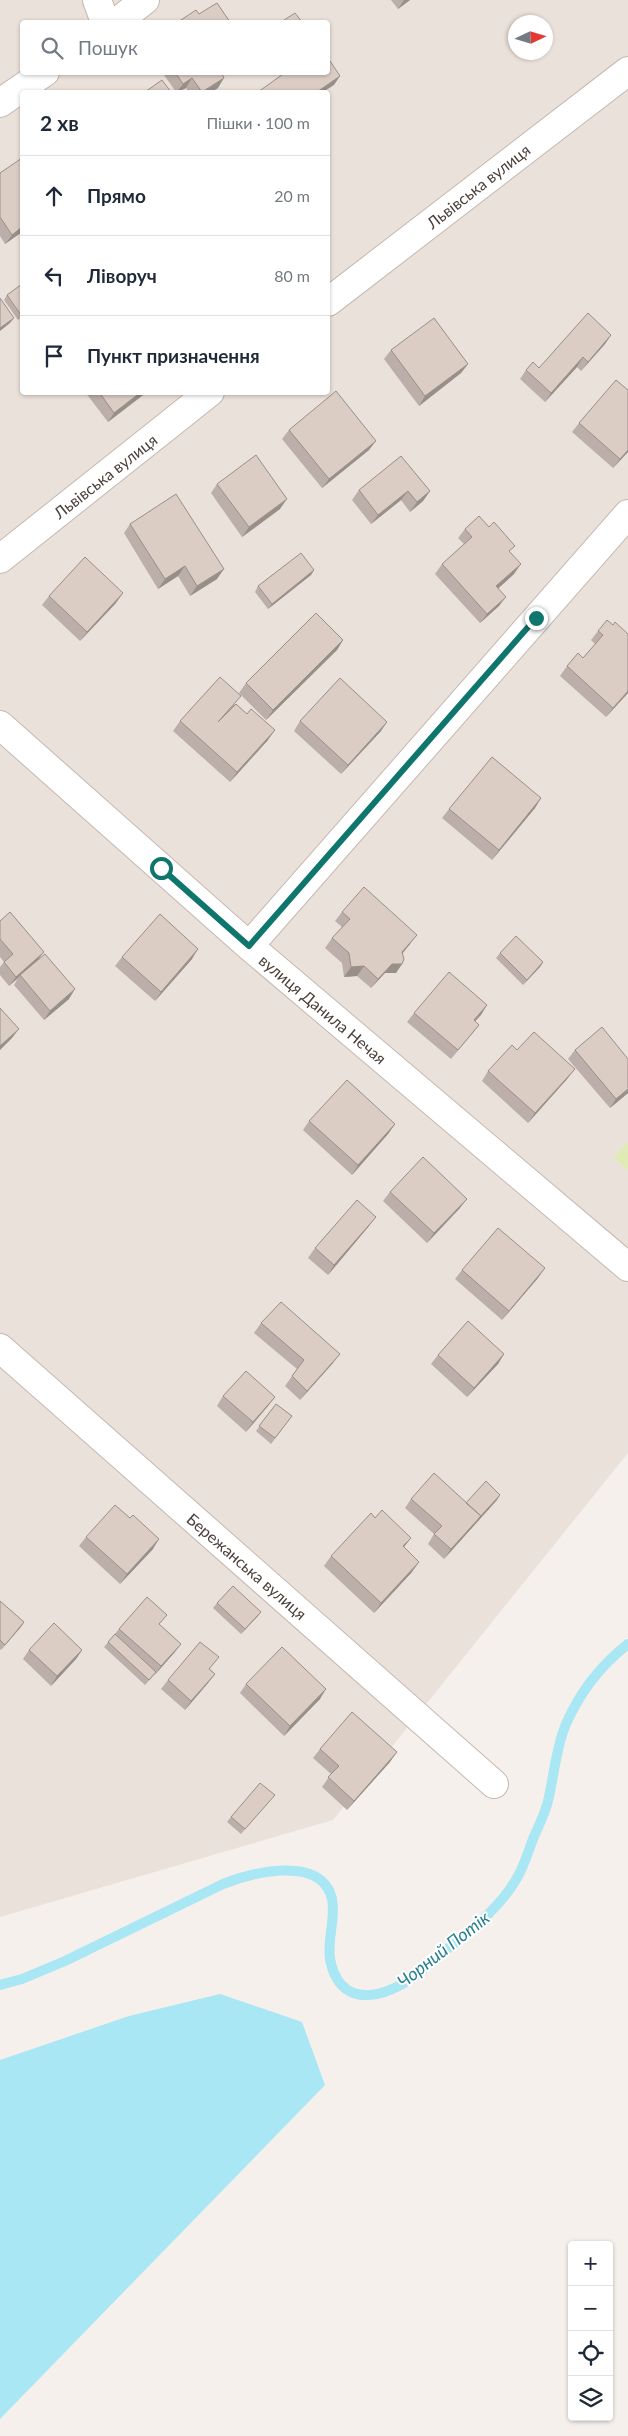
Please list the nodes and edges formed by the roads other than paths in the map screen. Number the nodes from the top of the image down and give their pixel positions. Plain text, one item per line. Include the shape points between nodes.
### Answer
1 (97, 0) edge
2 (145, 0) edge
3 (104, 20) edge
4 (119, 20) edge
5 (628, 71) edge
6 (41, 75) edge
7 (0, 103) edge
8 (330, 300) edge
9 (206, 395) edge
10 (628, 514) edge
11 (0, 559) edge
12 (0, 725) edge
13 (249, 946) junction
14 (628, 1267) edge
15 (0, 1348) edge
16 (494, 1784) dead end

1 - 3 street
2 - 4 street
5 - 8 street, Львівська вулиця
6 - 7 street
9 - 11 street, Львівська вулиця
10 - 13 street
12 - 13 street, вулиця Данила Нечая
13 - 14 street, вулиця Данила Нечая
15 - 16 street, Бережанська вулиця

